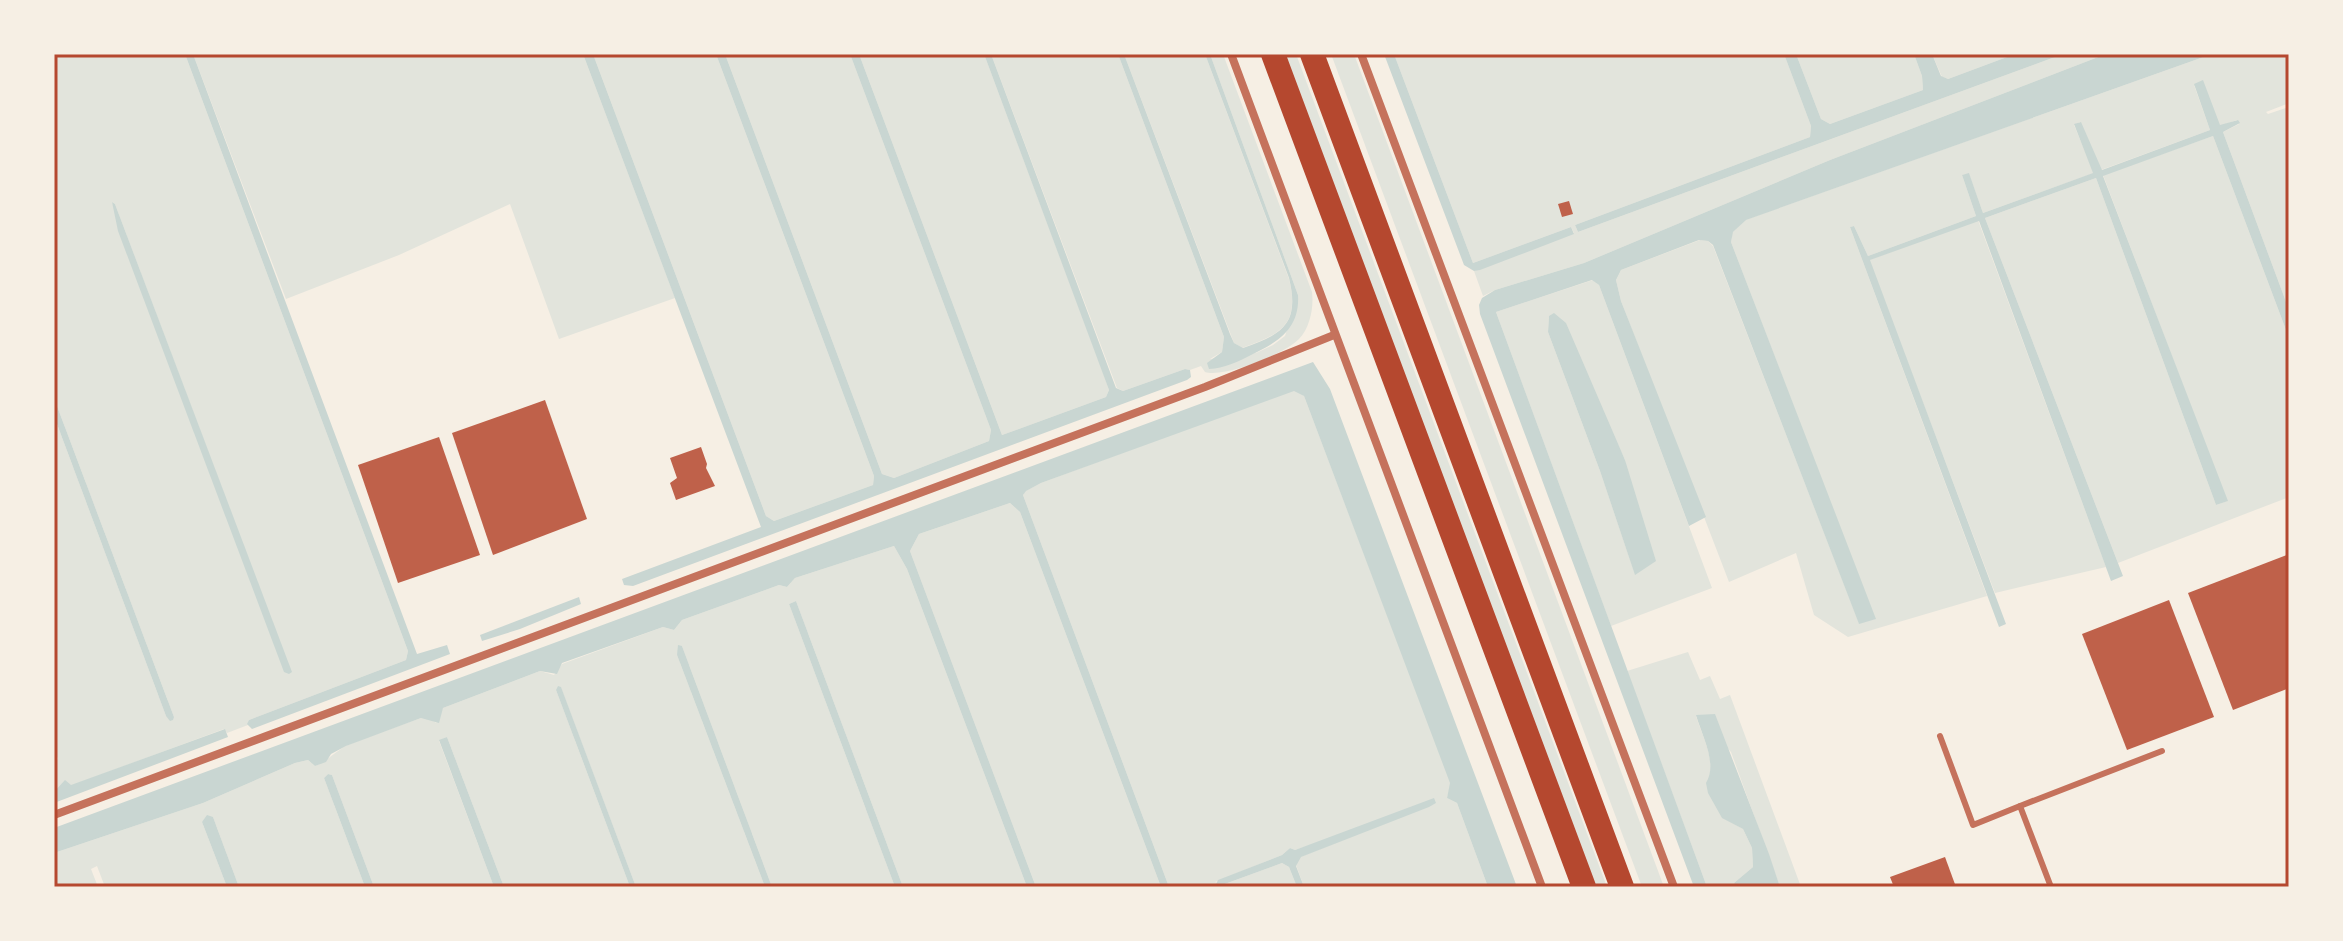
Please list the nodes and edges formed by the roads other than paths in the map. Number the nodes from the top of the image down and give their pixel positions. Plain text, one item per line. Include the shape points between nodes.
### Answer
1 (1231, 54) edge
2 (1273, 54) edge
3 (1312, 54) edge
4 (1361, 54) edge
5 (1334, 335) junction
6 (1940, 736) dead end
7 (2162, 751) dead end
8 (2020, 806) junction
9 (54, 815) edge
10 (1542, 887) edge
11 (1584, 887) edge
12 (1622, 887) edge
13 (1674, 887) edge
14 (2051, 887) edge

1 - 5 street
2 - 11 highway
3 - 12 highway
4 - 13 street
5 - 9 street
5 - 10 street
6 - 8 lane via 1973,825
7 - 8 lane
8 - 14 lane

